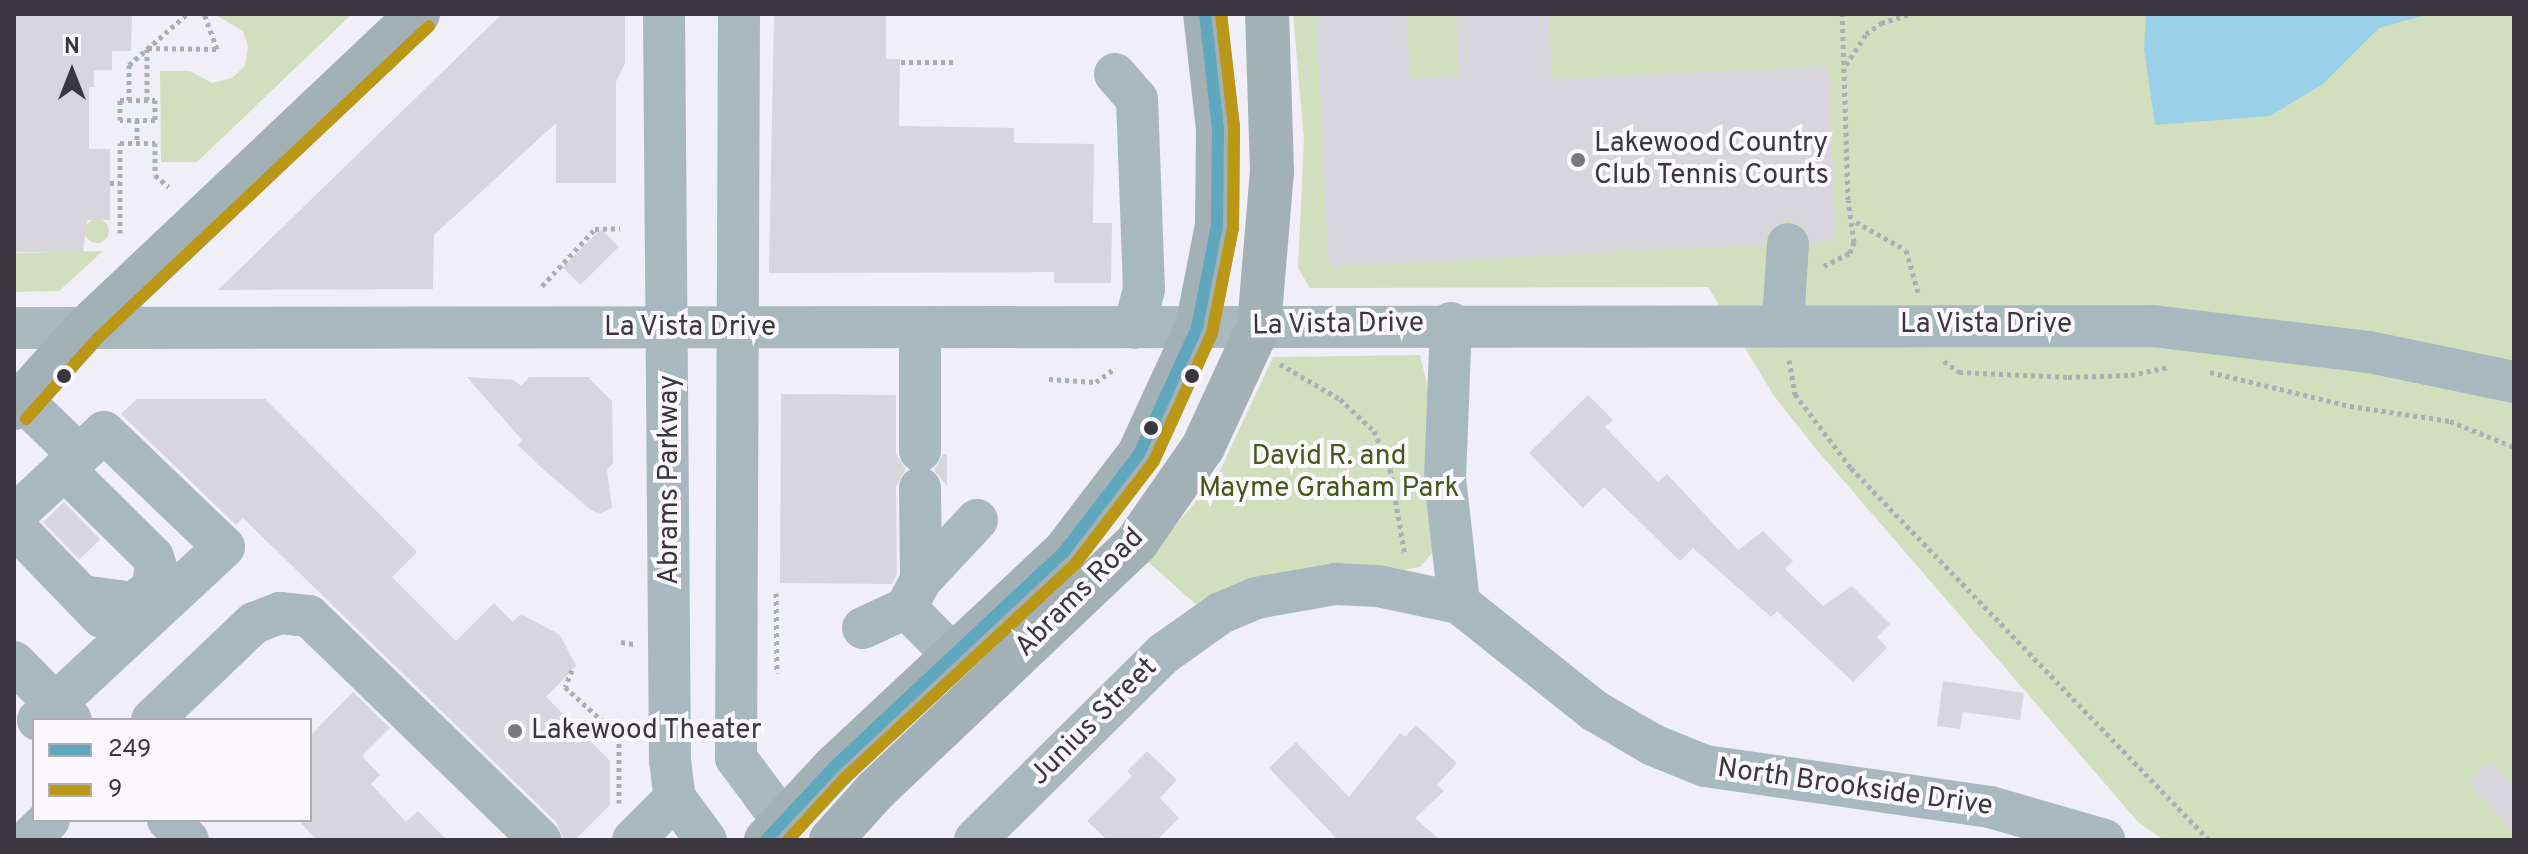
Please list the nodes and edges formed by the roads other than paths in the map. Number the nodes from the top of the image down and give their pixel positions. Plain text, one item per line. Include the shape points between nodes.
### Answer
1 (418, 14) edge
2 (664, 14) edge
3 (739, 14) edge
4 (1205, 14) edge
5 (1267, 14) edge
6 (1115, 74) dead end
7 (1788, 244) dead end
8 (1451, 323) junction
9 (1790, 323) junction
10 (14, 328) edge
11 (86, 328) junction
12 (670, 328) junction
13 (736, 328) junction
14 (920, 328) junction
15 (1134, 328) junction
16 (1197, 328) junction
17 (1269, 345) junction
18 (2514, 382) edge
19 (18, 404) edge
20 (72, 462) junction
21 (14, 516) edge
22 (977, 520) dead end
23 (14, 526) edge
24 (913, 594) junction
25 (82, 596) junction
26 (1459, 603) junction
27 (1221, 613) joint
28 (863, 628) dead end
29 (125, 640) junction
30 (953, 655) junction
31 (14, 662) edge
32 (50, 717) edge
33 (154, 718) edge
34 (32, 729) edge
35 (14, 741) edge
36 (736, 758) junction
37 (673, 779) junction
38 (47, 822) edge
39 (170, 822) edge
40 (777, 833) edge
41 (639, 835) edge
42 (28, 840) edge
43 (188, 840) edge
44 (540, 840) edge
45 (706, 840) edge
46 (831, 840) edge
47 (975, 840) edge
48 (2104, 840) edge

1 - 11 main road
2 - 12 street, Abrams Parkway
3 - 13 street
4 - 16 main road, Abrams Road via 1219,169 1217,225
5 - 17 main road, Abrams Road via 1272,171
6 - 15 street via 1137,99 1144,289
7 - 9 street
8 - 9 street, La Vista Drive
8 - 17 street, La Vista Drive
8 - 26 street via 1445,478
9 - 18 street, La Vista Drive via 2153,326 2341,348
10 - 11 street, La Vista Drive
11 - 12 street, La Vista Drive
11 - 19 main road
12 - 13 street, La Vista Drive
12 - 37 street, Abrams Parkway
13 - 14 street, La Vista Drive
13 - 36 street
14 - 15 street, La Vista Drive
14 - 24 street
15 - 16 street, La Vista Drive
16 - 17 street, La Vista Drive
16 - 30 main road, Abrams Road via 1165,406 1112,496 1064,552
17 - 46 main road, Abrams Road via 1137,542 875,791
19 - 20 street
20 - 21 street
20 - 25 street via 156,567 152,589 133,603
20 - 29 street via 104,432 224,547
22 - 24 street
23 - 25 street
24 - 28 street
24 - 30 street
25 - 29 street
26 - 27 street, North Brookside Drive via 1378,586 1335,584 1256,598
26 - 48 street, North Brookside Drive via 1595,711 1653,745 1705,766 1990,807
27 - 47 street, Junius Street via 1163,654
29 - 32 street
30 - 40 main road, Abrams Road
31 - 32 street
33 - 44 street via 254,623 280,613 309,616
34 - 35 street
36 - 37 street
36 - 40 street
37 - 41 street
37 - 45 street
38 - 42 street
39 - 43 street

